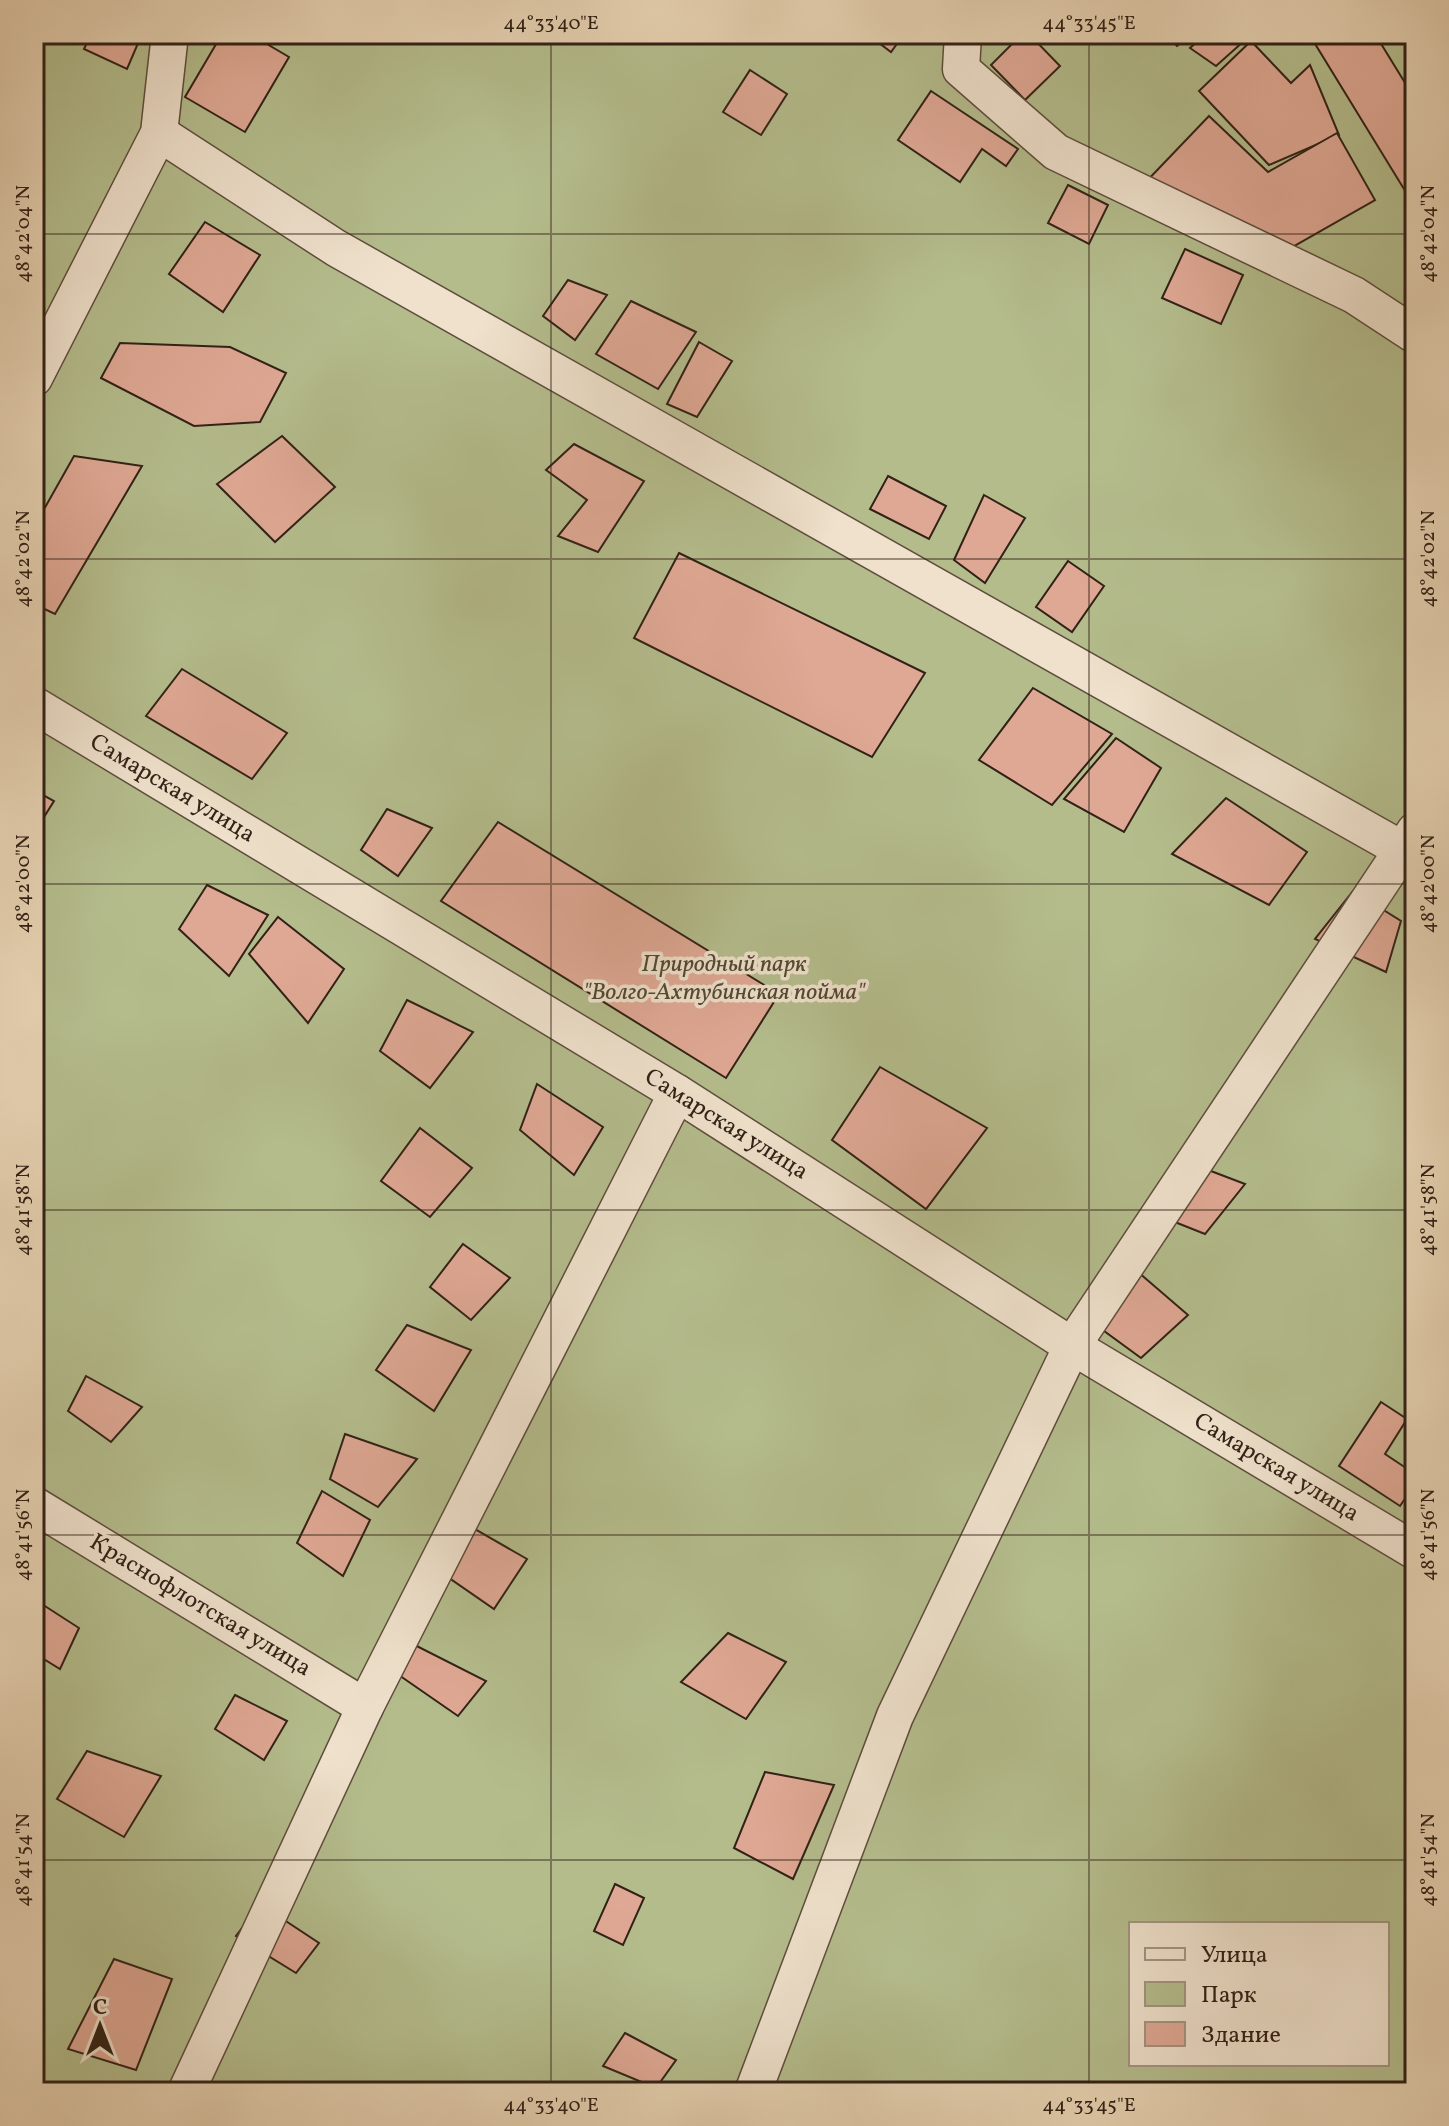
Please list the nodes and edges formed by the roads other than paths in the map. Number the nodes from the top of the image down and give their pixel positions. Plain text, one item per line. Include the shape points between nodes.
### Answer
1 (170, 34) edge
2 (963, 34) edge
3 (159, 133) junction
4 (1415, 335) edge
5 (34, 378) edge
6 (34, 705) edge
7 (1408, 840) edge
8 (677, 1093) junction
9 (1072, 1346) junction
10 (34, 1505) edge
11 (1415, 1551) edge
12 (365, 1707) junction
13 (186, 2092) edge
14 (753, 2092) edge

1 - 3 street
2 - 4 street via 961,69 1056,152 1354,295
3 - 5 street
3 - 7 street via 336,248
6 - 8 street, Самарская улица
7 - 9 street
8 - 9 street, Самарская улица
8 - 12 street
9 - 11 street, Самарская улица
9 - 14 street via 895,1716
10 - 12 street, Краснофлотская улица
12 - 13 street

